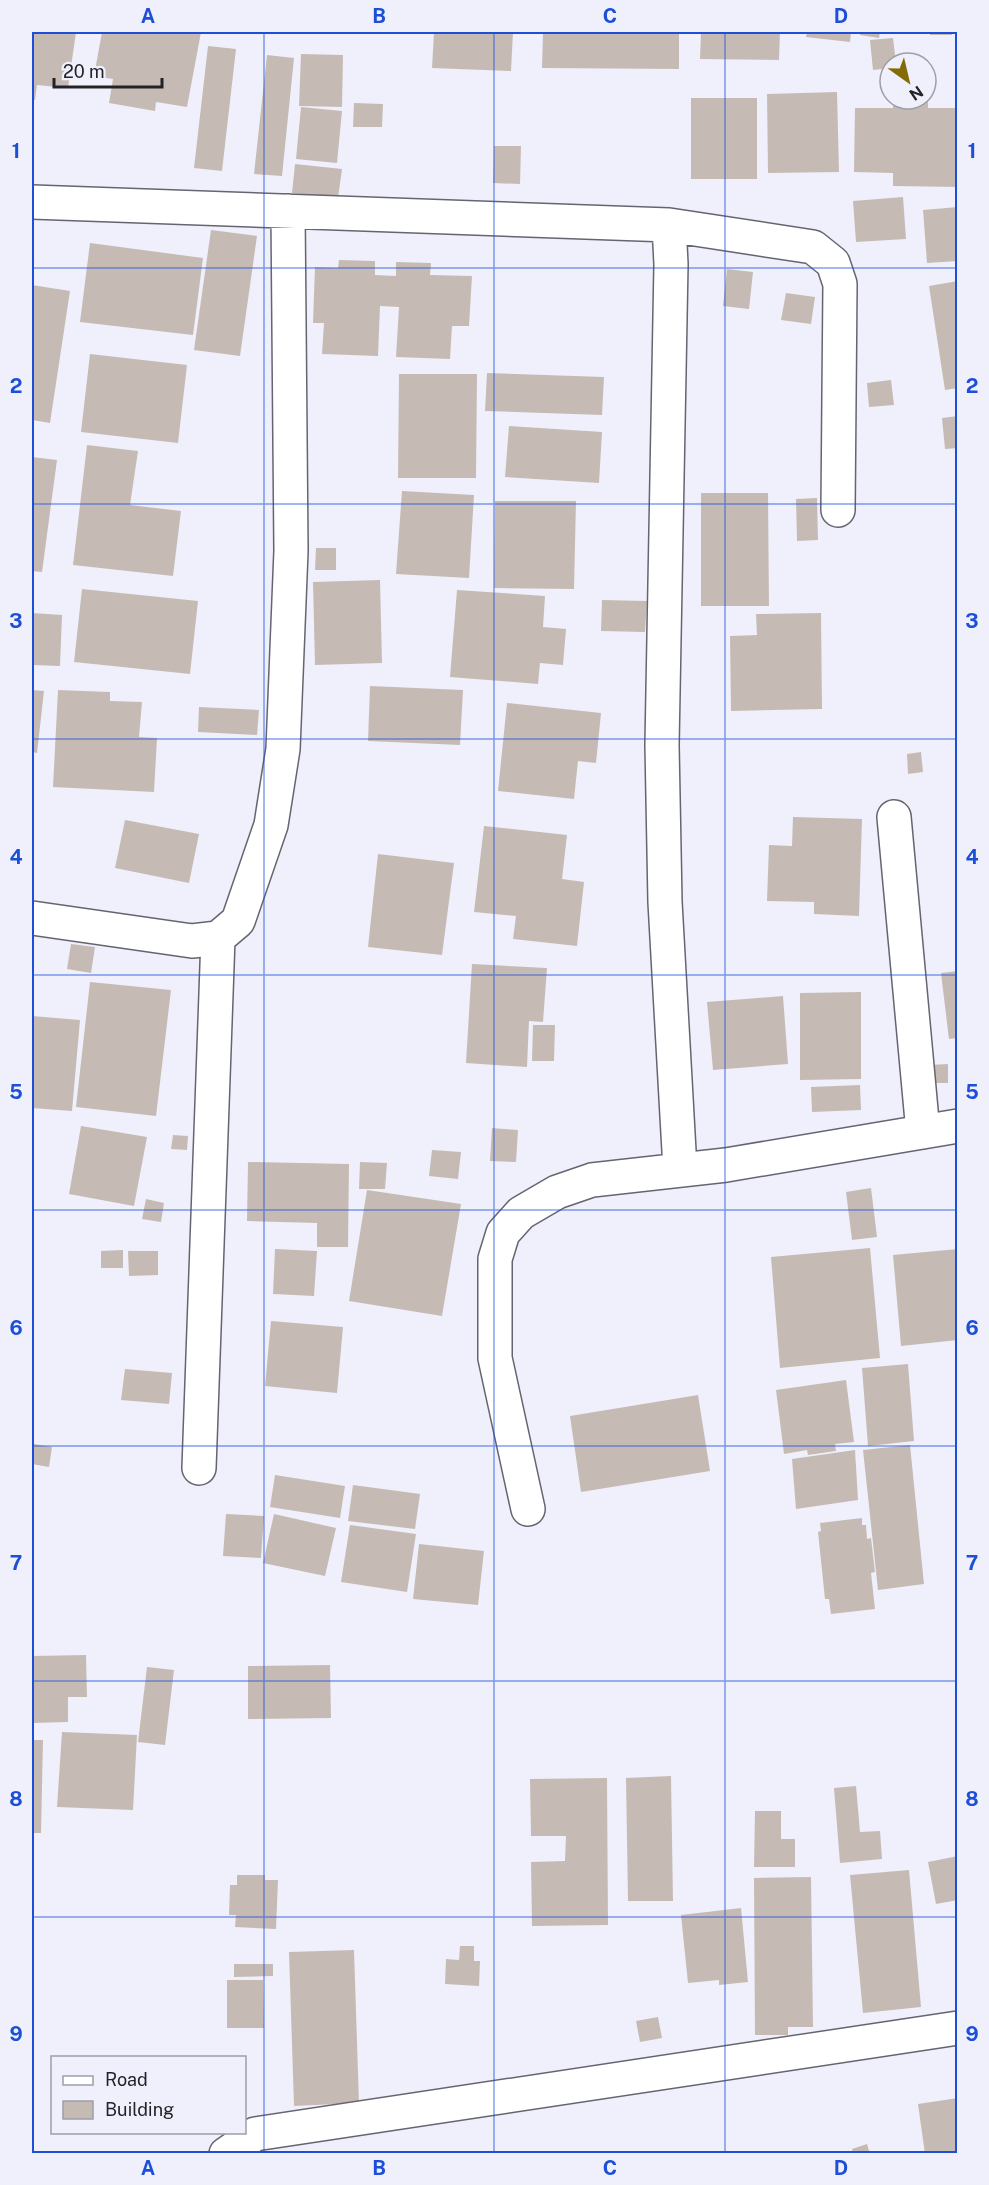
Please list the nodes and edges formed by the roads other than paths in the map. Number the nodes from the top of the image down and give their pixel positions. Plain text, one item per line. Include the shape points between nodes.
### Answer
1 (32, 202) edge
2 (288, 211) junction
3 (669, 225) junction
4 (838, 510) dead end
5 (894, 817) dead end
6 (32, 918) edge
7 (218, 939) junction
8 (957, 1126) edge
9 (923, 1132) junction
10 (680, 1169) junction
11 (199, 1468) dead end
12 (528, 1509) dead end
13 (957, 2028) edge
14 (226, 2154) edge

1 - 2 street
2 - 3 street
2 - 7 street via 291,551 282,749 271,825 238,921
3 - 4 street via 813,247 833,263 840,284
3 - 10 street via 662,745 665,902
5 - 9 street
6 - 7 street via 192,941
7 - 11 street
8 - 9 street
9 - 10 street
10 - 12 street via 592,1180 557,1192 521,1213 503,1233 495,1259 495,1358
13 - 14 street via 255,2134

